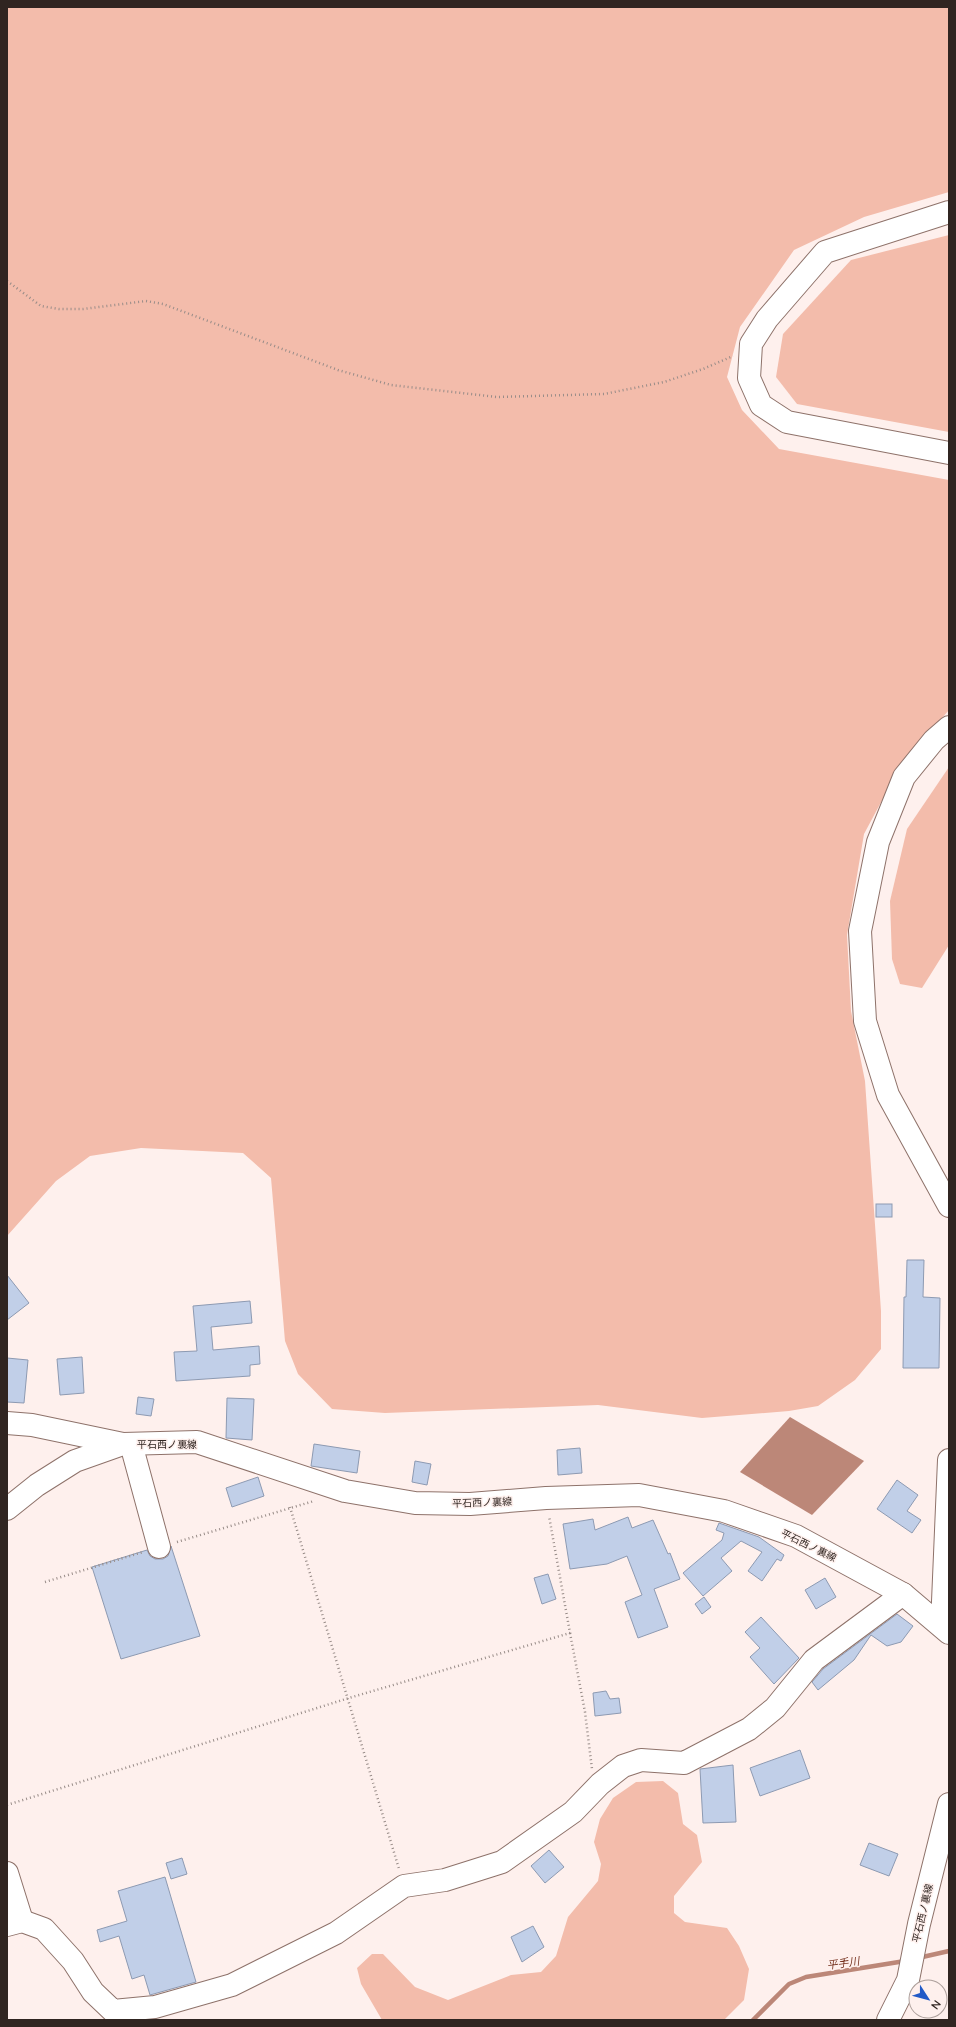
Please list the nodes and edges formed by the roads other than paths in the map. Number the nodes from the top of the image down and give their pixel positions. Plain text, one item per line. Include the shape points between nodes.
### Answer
1 (949, 212) edge
2 (949, 453) edge
3 (949, 727) edge
4 (949, 1206) edge
5 (7, 1423) edge
6 (127, 1444) junction
7 (949, 1460) edge
8 (7, 1509) edge
9 (158, 1547) road end
10 (902, 1594) junction
11 (945, 1629) edge
12 (949, 1804) edge
13 (7, 1873) edge
14 (14, 1922) edge
15 (110, 2015) edge
16 (888, 2020) edge

1 - 2 street via 825,252 767,319 751,344 749,378 761,405 787,422
3 - 4 street via 934,740 904,777 878,842 860,931 865,1021 888,1095
5 - 6 street via 32,1425
6 - 8 street, 平石西ノ裏線 via 75,1461 37,1485
6 - 9 street
6 - 10 street, 平石西ノ裏線 via 197,1442 345,1491 415,1503 470,1504 546,1498 639,1496 724,1511 796,1536
7 - 11 street
10 - 11 street, 平石西ノ裏線
10 - 15 street via 814,1660 774,1708 749,1729 684,1763 641,1760 623,1766 600,1784 573,1812 502,1862 445,1880 404,1886 336,1933 232,1985 155,2007
12 - 16 street, 平石西ノ裏線 via 908,1980
13 - 14 street
14 - 15 street via 44,1929 73,1961

